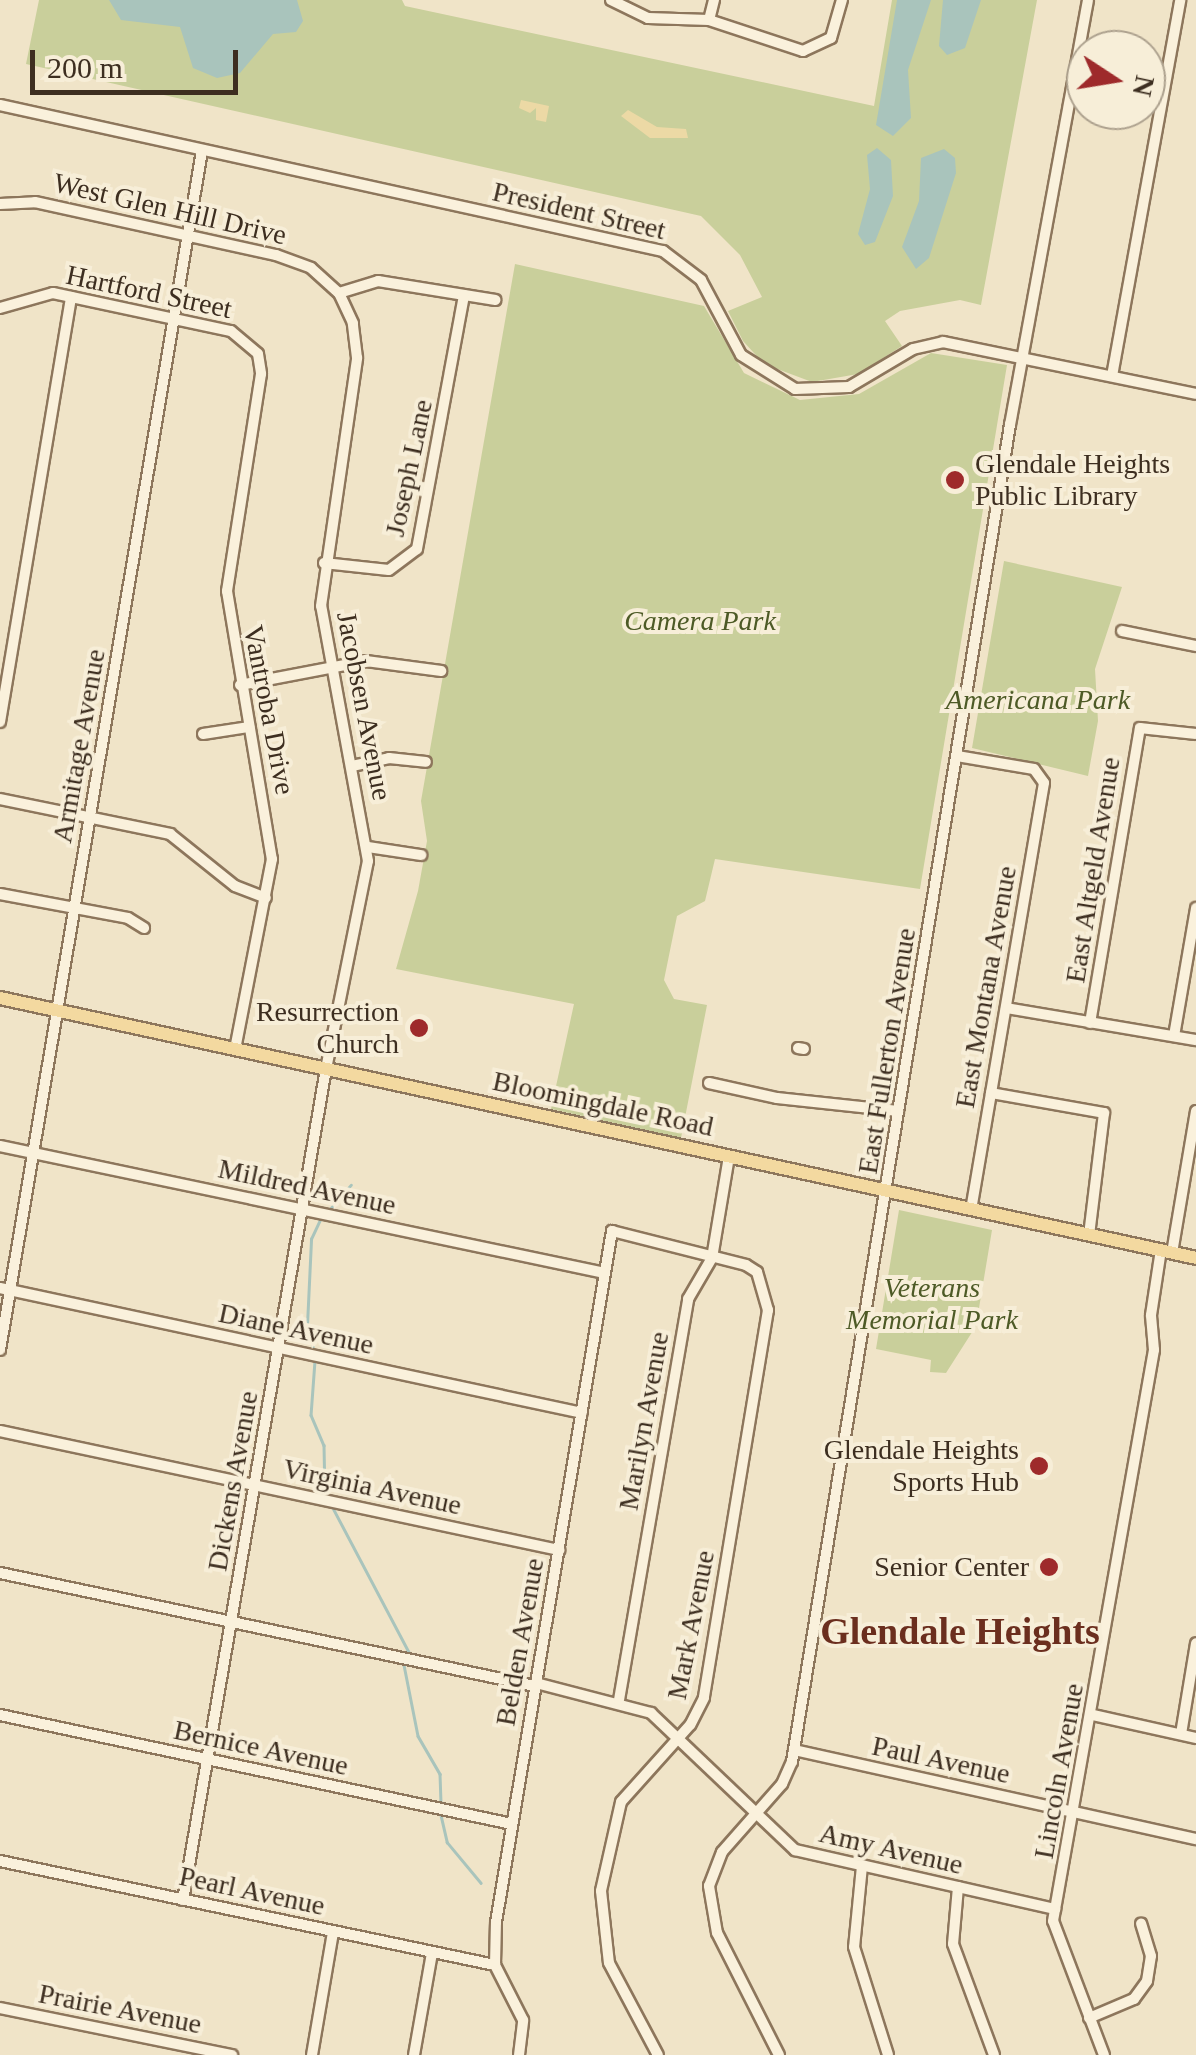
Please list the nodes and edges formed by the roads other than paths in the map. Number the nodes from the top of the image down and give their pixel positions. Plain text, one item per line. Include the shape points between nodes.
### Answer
1 (611, 0) edge
2 (714, 0) edge
3 (842, 0) edge
4 (1088, 0) edge
5 (1180, 0) edge
6 (709, 20) junction
7 (0, 106) edge
8 (202, 150) junction
9 (0, 204) edge
10 (188, 236) junction
11 (339, 293) junction
12 (464, 295) junction
13 (71, 296) junction
14 (495, 300) dead end
15 (0, 308) edge
16 (174, 319) junction
17 (1022, 358) junction
18 (1112, 376) junction
19 (260, 378) joint
20 (1196, 394) edge
21 (324, 562) junction
22 (1122, 631) dead end
23 (1196, 646) edge
24 (333, 666) junction
25 (442, 671) dead end
26 (240, 685) junction
27 (0, 722) edge
28 (249, 727) junction
29 (203, 734) dead end
30 (1196, 734) edge
31 (957, 756) junction
32 (426, 762) dead end
33 (352, 766) junction
34 (0, 799) edge
35 (90, 818) junction
36 (368, 847) junction
37 (421, 855) dead end
38 (0, 894) edge
39 (266, 898) junction
40 (1196, 908) edge
41 (75, 910) junction
42 (144, 928) dead end
43 (0, 998) edge
44 (1006, 1008) junction
45 (58, 1011) junction
46 (1090, 1023) junction
47 (1174, 1036) junction
48 (1196, 1040) edge
49 (234, 1049) junction
50 (326, 1069) junction
51 (709, 1083) dead end
52 (991, 1093) junction
53 (898, 1111) junction
54 (1196, 1111) edge
55 (1194, 1137) edge
56 (0, 1146) edge
57 (34, 1154) junction
58 (729, 1156) junction
59 (887, 1191) junction
60 (302, 1208) junction
61 (971, 1209) junction
62 (1089, 1235) junction
63 (1167, 1251) junction
64 (712, 1258) junction
65 (1196, 1258) edge
66 (606, 1273) junction
67 (5, 1289) edge
68 (278, 1348) junction
69 (0, 1350) edge
70 (582, 1413) junction
71 (0, 1431) edge
72 (254, 1485) junction
73 (558, 1550) junction
74 (0, 1573) edge
75 (231, 1622) junction
76 (1196, 1643) edge
77 (535, 1684) junction
78 (619, 1700) junction
79 (0, 1715) edge
80 (1093, 1715) junction
81 (1180, 1734) junction
82 (678, 1738) junction
83 (1196, 1738) edge
84 (794, 1750) junction
85 (208, 1759) junction
86 (1076, 1813) junction
87 (752, 1814) junction
88 (512, 1824) junction
89 (1196, 1839) edge
90 (0, 1861) edge
91 (862, 1866) junction
92 (958, 1887) junction
93 (183, 1900) junction
94 (1055, 1909) junction
95 (1141, 1923) dead end
96 (333, 1932) junction
97 (432, 1953) junction
98 (495, 1965) junction
99 (0, 2008) edge
100 (1090, 2018) junction
101 (232, 2055) edge
102 (312, 2055) edge
103 (414, 2055) edge
104 (519, 2055) edge
105 (658, 2055) edge
106 (779, 2055) edge
107 (888, 2055) edge
108 (994, 2055) edge
109 (1104, 2055) edge

1 - 6 street via 648,18
2 - 6 street
3 - 6 street via 837,27 821,48 768,44
4 - 17 street, East Fullerton Avenue
5 - 18 street
7 - 8 street, President Street
8 - 10 street, Armitage Avenue
8 - 17 street, President Street via 663,252 701,280 740,356 795,389 848,387 936,343
9 - 10 street, West Glen Hill Drive via 35,202
10 - 11 street, West Glen Hill Drive via 300,262
10 - 16 street, Armitage Avenue
11 - 12 street via 378,280
11 - 21 street, Jacobsen Avenue via 353,323 356,367
12 - 14 street
12 - 21 street, Joseph Lane via 418,549 404,563 380,571
13 - 15 street, Hartford Street via 32,294
13 - 16 street, Hartford Street
13 - 27 street
16 - 19 street, Hartford Street via 243,336 258,354
16 - 35 street, Armitage Avenue
17 - 18 street, President Street
17 - 31 street, East Fullerton Avenue
18 - 20 street, President Street
19 - 26 street, Vantroba Drive via 228,581
21 - 24 street, Jacobsen Avenue via 320,606
22 - 23 street
24 - 25 street via 377,661
24 - 26 street
24 - 33 street, Jacobsen Avenue
26 - 28 street, Vantroba Drive
28 - 29 street
28 - 39 street, Vantroba Drive via 272,852
30 - 46 street, East Altgeld Avenue via 1142,725
31 - 44 street, East Montana Avenue via 1042,774
31 - 53 street, East Fullerton Avenue
32 - 33 street via 389,758
33 - 36 street, Jacobsen Avenue
34 - 35 street
35 - 39 street via 170,834 236,886
35 - 41 street, Armitage Avenue
36 - 37 street
36 - 50 street, Jacobsen Avenue
38 - 41 street
39 - 49 street, Vantroba Drive
40 - 47 street
41 - 42 street via 128,918
41 - 45 street, Armitage Avenue
43 - 45 main road, Bloomingdale Road
44 - 46 street
44 - 52 street, East Montana Avenue
45 - 49 main road, Bloomingdale Road
45 - 57 street, Armitage Avenue
46 - 47 street
47 - 48 street
49 - 50 main road, Bloomingdale Road
50 - 58 main road, Bloomingdale Road
50 - 60 street, Dickens Avenue
51 - 53 street
52 - 61 street, East Montana Avenue
52 - 62 street via 1104,1114
53 - 59 street, East Fullerton Avenue
54 - 55 street, Lincoln Avenue
55 - 63 street, Lincoln Avenue
56 - 57 street, Mildred Avenue
57 - 60 street, Mildred Avenue
57 - 67 street, Armitage Avenue
58 - 59 main road, Bloomingdale Road
58 - 64 street, Marilyn Avenue
59 - 61 main road, Bloomingdale Road
59 - 84 street, East Fullerton Avenue
60 - 66 street, Mildred Avenue
60 - 68 street, Dickens Avenue
61 - 62 main road, Bloomingdale Road
62 - 63 main road, Bloomingdale Road
63 - 65 main road, Bloomingdale Road
63 - 80 street, Lincoln Avenue via 1150,1316 1154,1350
64 - 66 street, Belden Avenue via 612,1231
64 - 78 street, Marilyn Avenue via 688,1299
64 - 82 street, Mark Avenue via 757,1272 768,1323 704,1698
66 - 70 street, Belden Avenue
67 - 68 street, Diane Avenue
67 - 69 street, Armitage Avenue
68 - 70 street, Diane Avenue
68 - 72 street, Dickens Avenue
70 - 73 street, Belden Avenue
71 - 72 street, Virginia Avenue
72 - 73 street, Virginia Avenue
72 - 75 street, Dickens Avenue
73 - 77 street, Belden Avenue
74 - 75 street, Amy Avenue
75 - 77 street, Amy Avenue
75 - 85 street, Dickens Avenue
76 - 81 street
77 - 78 street, Amy Avenue
77 - 88 street, Belden Avenue
78 - 82 street, Amy Avenue via 651,1713
79 - 85 street, Bernice Avenue
80 - 81 street
80 - 86 street, Lincoln Avenue
81 - 83 street
82 - 87 street, Amy Avenue
82 - 105 street, Mark Avenue via 621,1802 601,1890 609,1963
84 - 86 street, Paul Avenue
84 - 87 street, East Fullerton Avenue via 786,1780
85 - 88 street, Bernice Avenue
85 - 93 street, Dickens Avenue
86 - 89 street, Paul Avenue
86 - 94 street, Lincoln Avenue
87 - 91 street, Amy Avenue via 795,1850
87 - 106 street, East Fullerton Avenue via 716,1860 710,1910
88 - 98 street, Belden Avenue
90 - 93 street, Pearl Avenue
91 - 92 street, Amy Avenue
91 - 107 street via 854,1947
92 - 94 street, Amy Avenue
92 - 108 street via 952,1944
93 - 96 street, Pearl Avenue
94 - 100 street, Lincoln Avenue via 1053,1927
95 - 100 street via 1151,1956 1147,1981 1134,1999
96 - 97 street, Pearl Avenue
96 - 102 street
97 - 98 street, Pearl Avenue
97 - 103 street
98 - 104 street via 522,2014
99 - 101 street, Prairie Avenue
100 - 109 street, Lincoln Avenue

